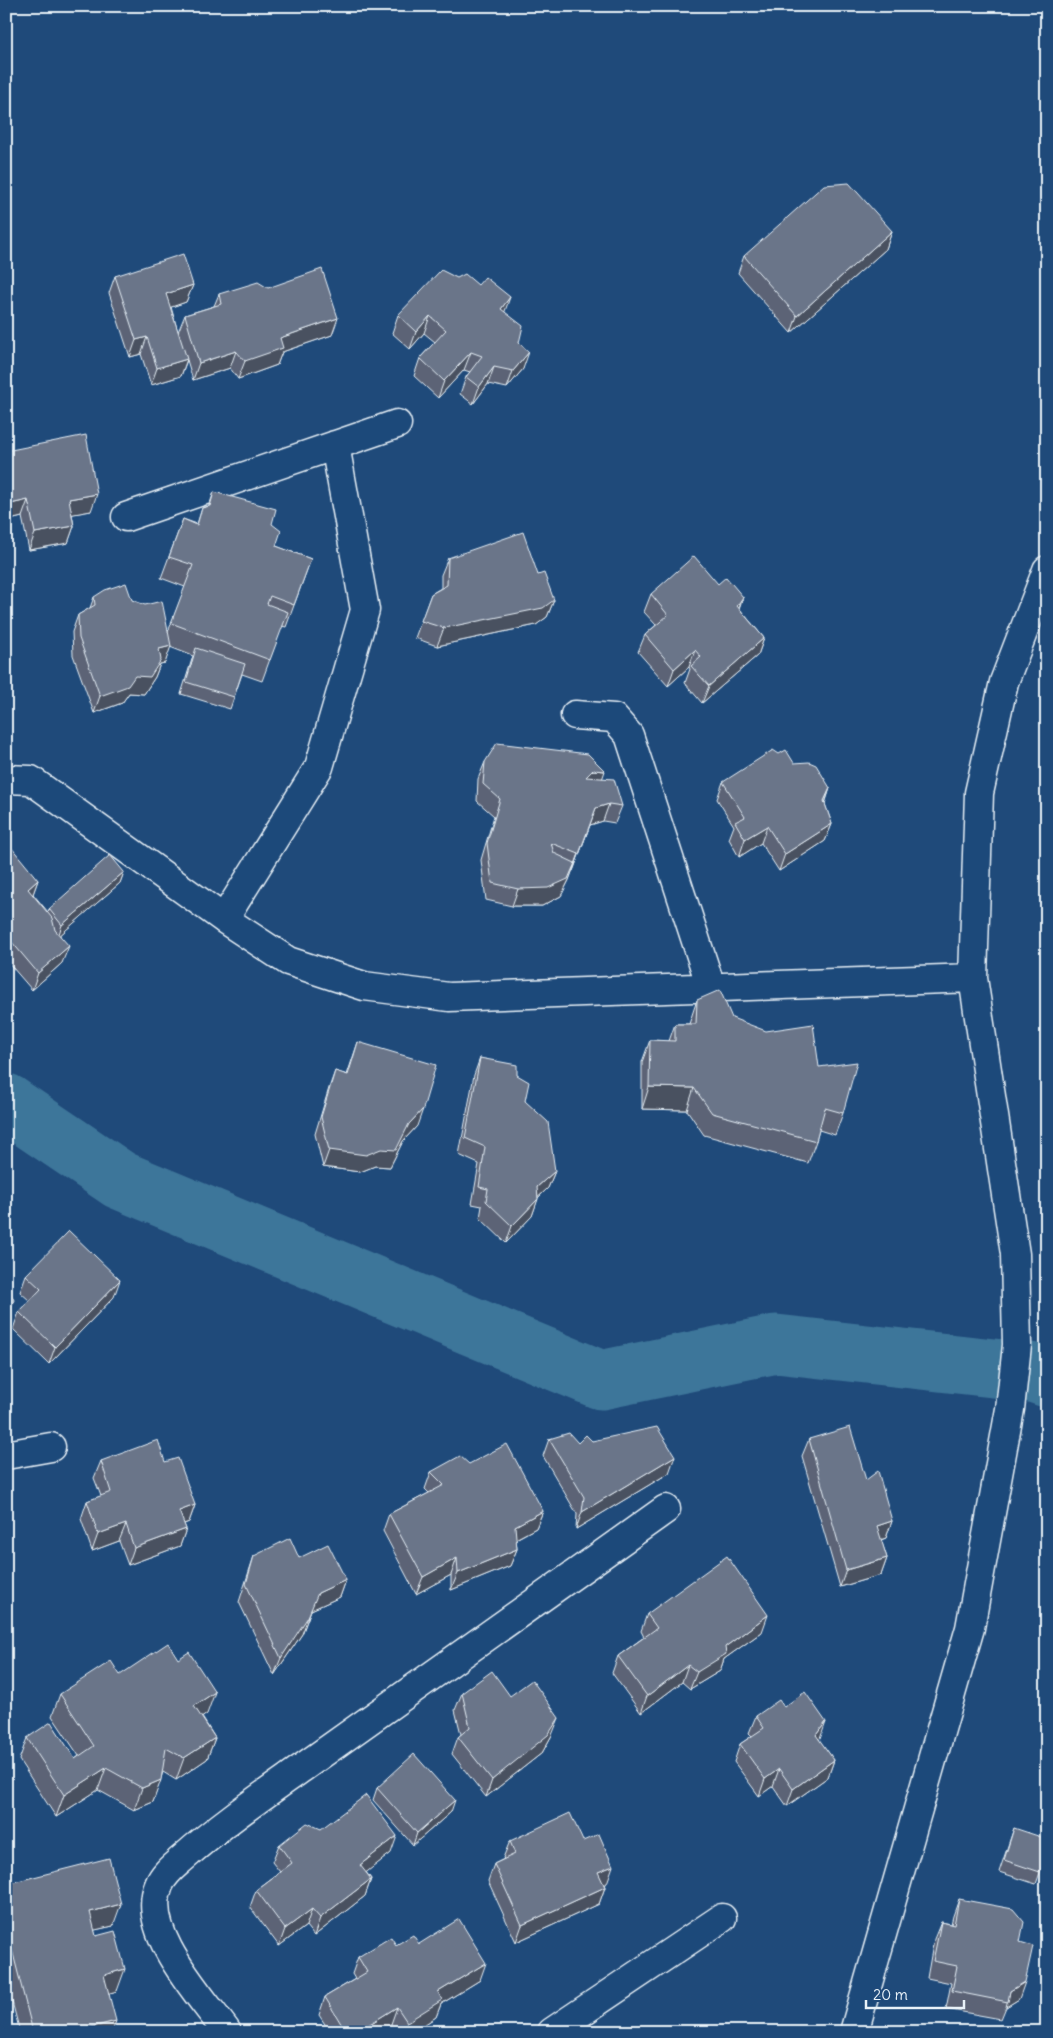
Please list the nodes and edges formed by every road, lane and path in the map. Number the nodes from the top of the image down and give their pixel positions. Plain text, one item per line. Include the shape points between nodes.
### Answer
1 (397, 424) dead end
2 (335, 445) junction
3 (126, 517) dead end
4 (1047, 570) edge
5 (575, 715) dead end
6 (6, 779) edge
7 (224, 919) junction
8 (973, 978) junction
9 (711, 987) junction
10 (51, 1447) dead end
11 (6, 1455) edge
12 (666, 1509) dead end
13 (722, 1918) dead end
14 (227, 2032) edge
15 (552, 2032) edge
16 (854, 2032) edge

1 - 2 street
2 - 3 street
2 - 7 street via 366,610 319,767
4 - 8 street via 1004,682 979,793
5 - 9 street via 614,718 629,736
6 - 7 street via 32,780
7 - 9 street via 288,961 364,986 449,997
8 - 9 street
8 - 16 street via 1015,1254 1017,1345 1010,1408 970,1628
10 - 11 street
12 - 14 street via 273,1788 166,1873 158,1885 155,1908 159,1931 170,1954
13 - 15 street

